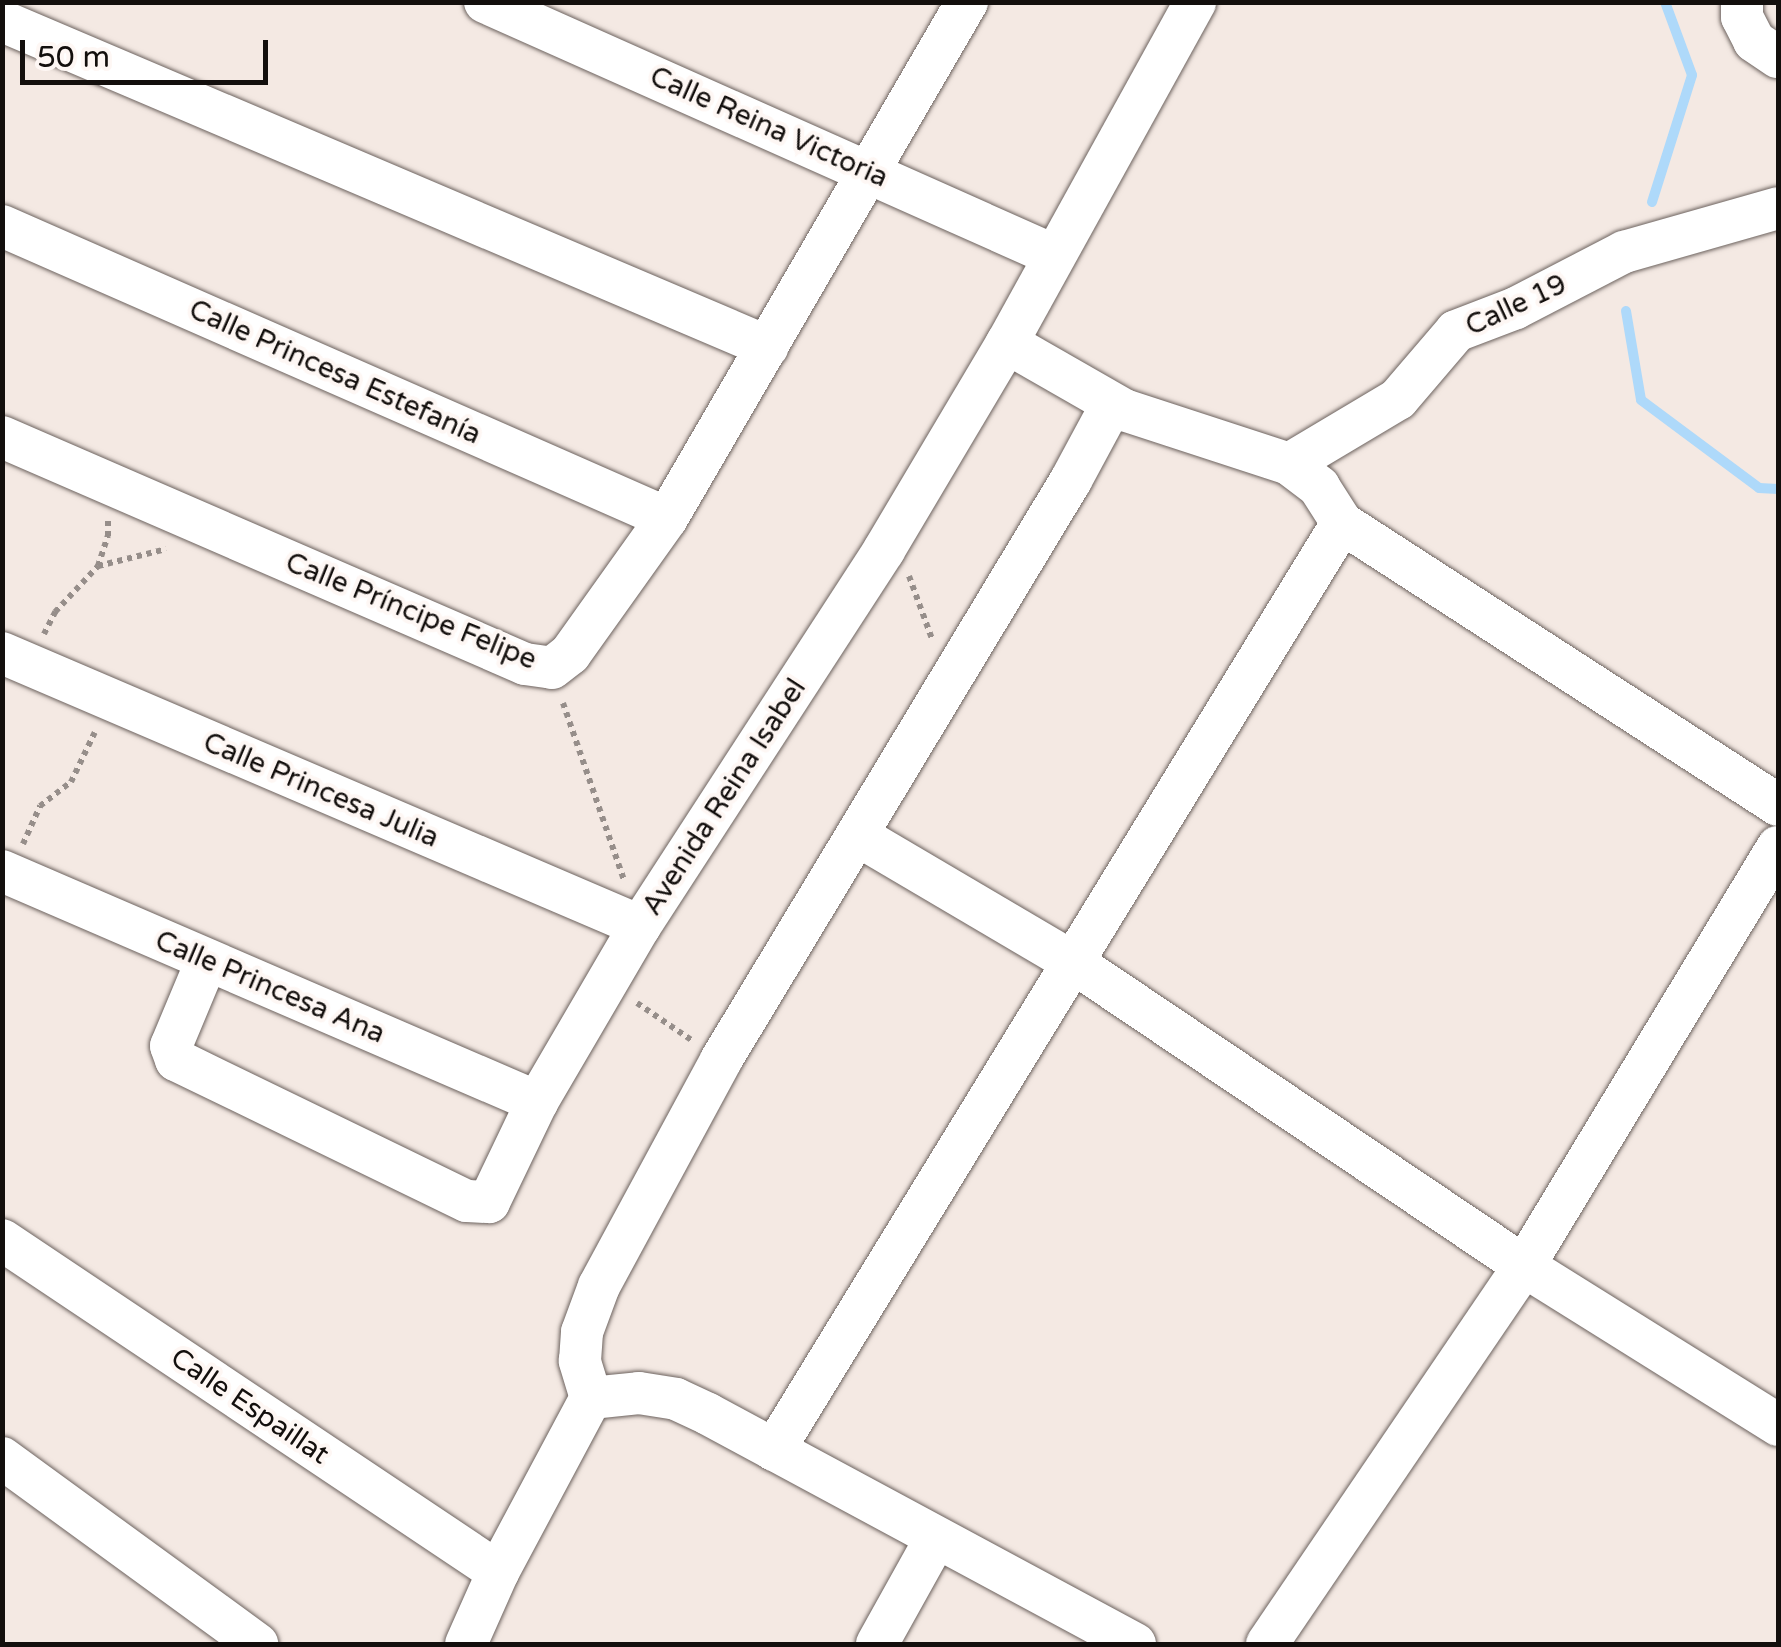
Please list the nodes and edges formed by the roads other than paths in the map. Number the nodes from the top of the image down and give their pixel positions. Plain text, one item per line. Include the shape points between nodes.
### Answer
1 (484, 2) edge
2 (967, 2) edge
3 (1196, 2) edge
4 (1742, 2) edge
5 (2, 20) edge
6 (1778, 57) edge
7 (867, 170) junction
8 (1778, 208) edge
9 (2, 226) edge
10 (1052, 254) junction
11 (1007, 344) junction
12 (768, 347) junction
13 (1112, 404) junction
14 (2, 437) edge
15 (1289, 464) junction
16 (667, 518) junction
17 (1342, 523) junction
18 (16, 659) edge
19 (1778, 805) edge
20 (857, 835) junction
21 (1778, 847) edge
22 (6, 873) edge
23 (640, 926) junction
24 (207, 960) junction
25 (1074, 963) junction
26 (537, 1102) junction
27 (2, 1240) edge
28 (1524, 1266) junction
29 (591, 1398) junction
30 (1778, 1425) edge
31 (774, 1450) junction
32 (2, 1458) edge
33 (936, 1538) junction
34 (498, 1572) junction
35 (257, 1644) edge
36 (466, 1644) edge
37 (877, 1644) edge
38 (1135, 1644) edge
39 (1267, 1644) edge

1 - 7 street, Calle Reina Victoria
2 - 7 street, Calle Príncipe Felipe
3 - 10 street, Avenida Reina Isabel
4 - 6 street via 1754,42
5 - 12 street
7 - 10 street, Calle Reina Victoria
7 - 12 street, Calle Príncipe Felipe
8 - 15 street, Calle 19 via 1624,252 1456,331 1398,399
9 - 16 street, Calle Princesa Estefanía
10 - 11 street, Avenida Reina Isabel
11 - 13 street
11 - 23 street, Avenida Reina Isabel via 884,550
12 - 16 street, Calle Príncipe Felipe
13 - 15 street
13 - 20 street
14 - 16 street, Calle Príncipe Felipe via 524,664 552,668 570,654
15 - 17 street via 1319,487
17 - 19 street
17 - 25 street
18 - 23 street, Calle Princesa Julia
20 - 25 street
20 - 29 street via 722,1060 599,1286 582,1332 580,1361
21 - 28 street
22 - 24 street, Calle Princesa Ana
23 - 26 street, Avenida Reina Isabel
24 - 26 street, Calle Princesa Ana
24 - 26 street, Avenida Reina Isabel via 171,1046 176,1060 467,1202 490,1202
25 - 28 street
25 - 31 street
27 - 34 street, Calle Espaillat
28 - 30 street
28 - 39 street
29 - 31 street via 639,1393 676,1399
29 - 34 street
31 - 33 street
32 - 35 street
33 - 37 street
33 - 38 street
34 - 36 street

